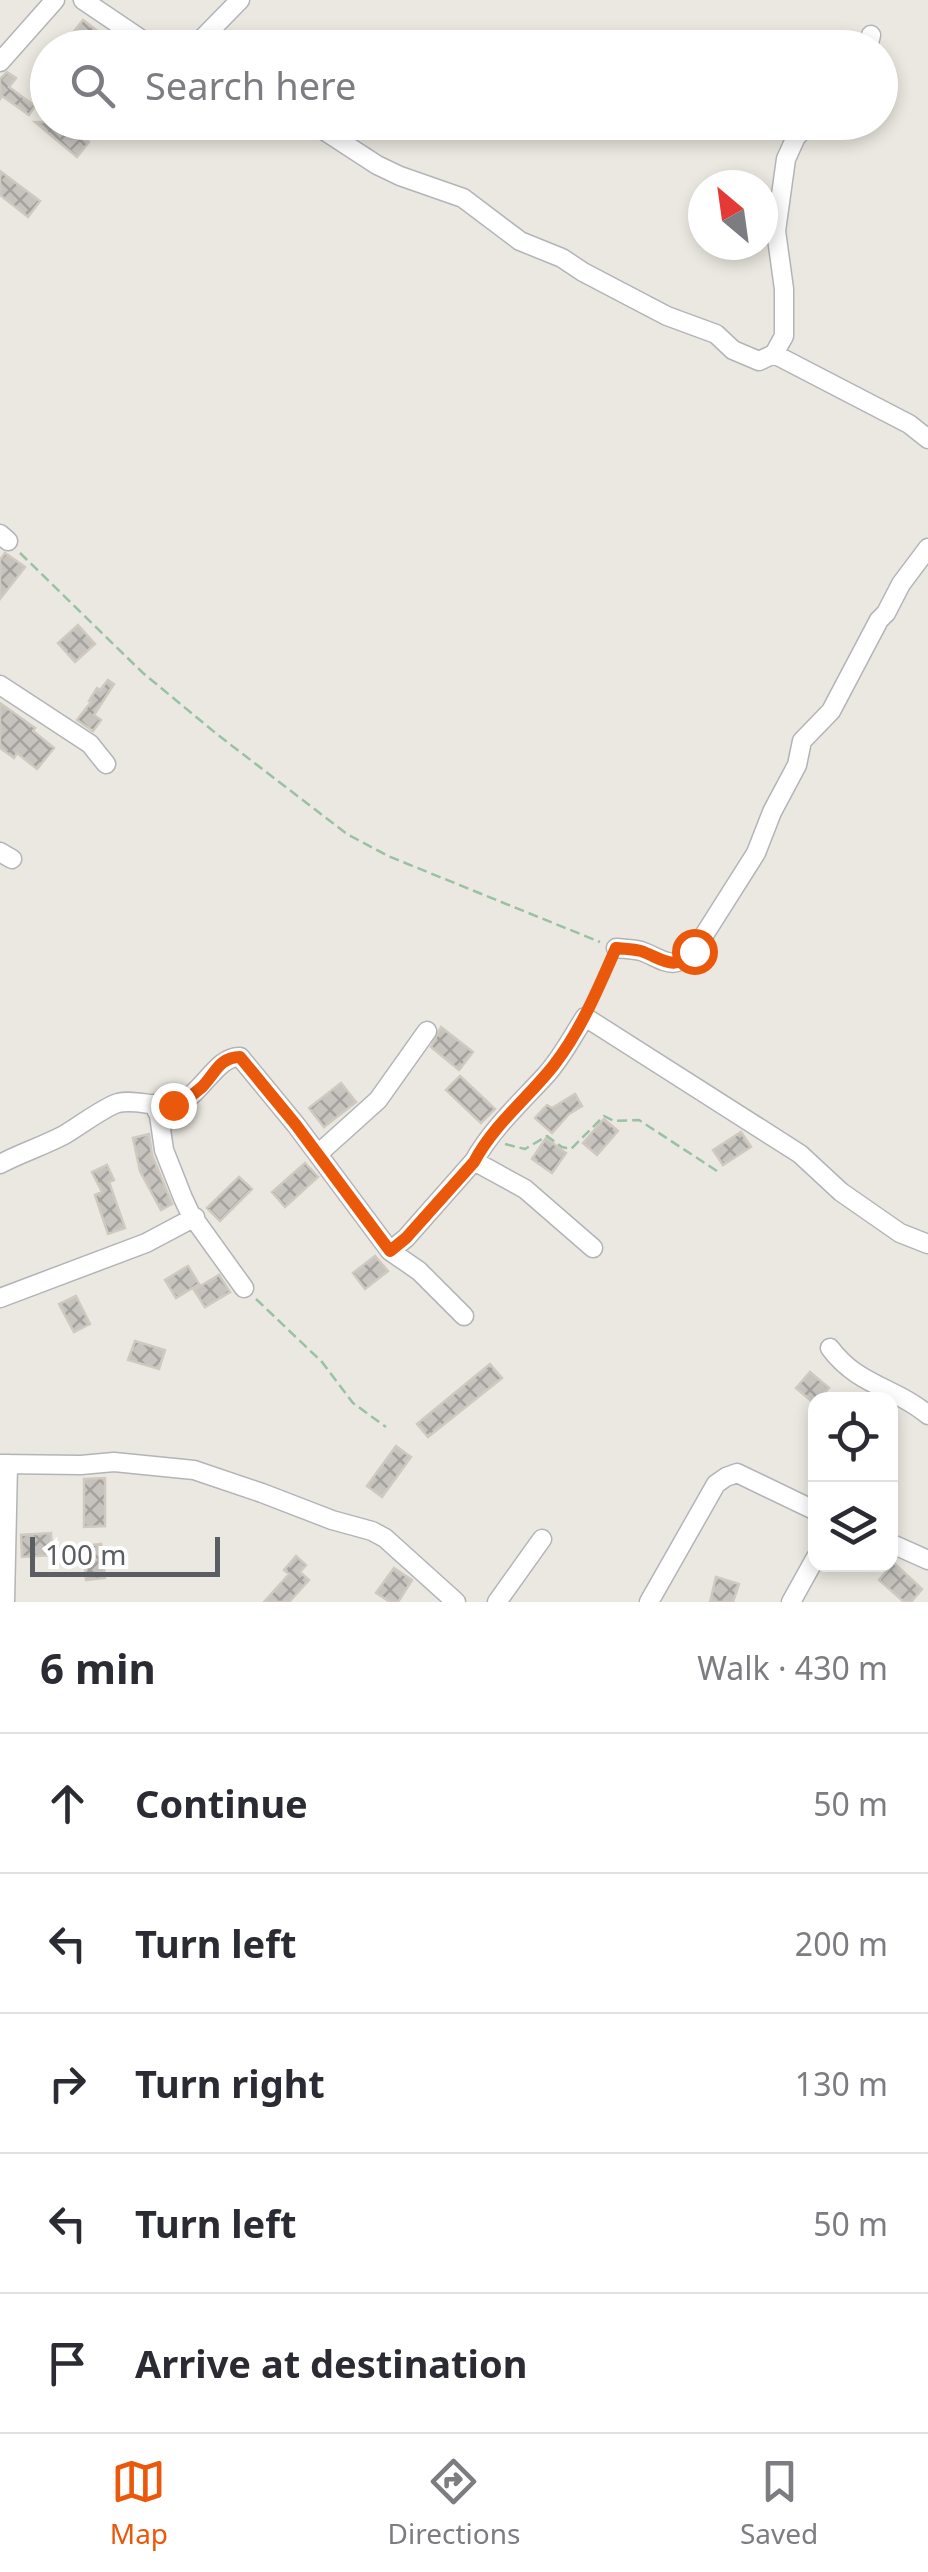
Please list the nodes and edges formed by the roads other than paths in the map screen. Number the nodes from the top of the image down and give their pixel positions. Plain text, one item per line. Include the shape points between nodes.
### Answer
1 (55, 0) edge
2 (83, 0) edge
3 (240, 0) edge
4 (127, 30) edge
5 (211, 30) edge
6 (0, 62) edge
7 (340, 140) edge
8 (795, 140) edge
9 (774, 354) junction
10 (928, 439) edge
11 (928, 548) edge
12 (0, 685) edge
13 (106, 764) dead end
14 (616, 948) road end
15 (426, 1031) dead end
16 (153, 1104) junction
17 (318, 1154) junction
18 (474, 1162) junction
19 (0, 1164) edge
20 (195, 1217) junction
21 (928, 1244) edge
22 (593, 1248) dead end
23 (390, 1251) junction
24 (244, 1288) road end
25 (0, 1298) edge
26 (464, 1316) dead end
27 (830, 1348) dead end
28 (928, 1414) edge
29 (4, 1464) edge
30 (808, 1508) edge
31 (542, 1539) dead end
32 (898, 1547) edge
33 (928, 1560) edge
34 (808, 1571) edge
35 (5, 1602) edge
36 (456, 1602) edge
37 (497, 1602) edge
38 (649, 1602) edge
39 (791, 1602) edge

1 - 6 street
2 - 4 street
3 - 5 street
7 - 9 street via 388,170 463,198 520,241 716,334 733,350 759,361
8 - 9 street via 776,232 784,336
9 - 10 street
11 - 14 street via 879,620 832,711 802,742 756,853 694,951 674,964
12 - 13 street via 90,744
15 - 17 street via 378,1100
16 - 17 street via 184,1101 224,1060 240,1057
16 - 19 street via 118,1103
16 - 20 street via 177,1187
17 - 23 street
18 - 21 street via 585,1017 800,1154 900,1234
18 - 22 street via 525,1189
18 - 23 street
20 - 24 street
20 - 25 street via 146,1243
23 - 26 street
27 - 28 street via 851,1372
29 - 35 street
29 - 36 street via 135,1463 194,1470 372,1531
30 - 38 street via 738,1473 726,1476
31 - 37 street
32 - 33 street
34 - 39 street

